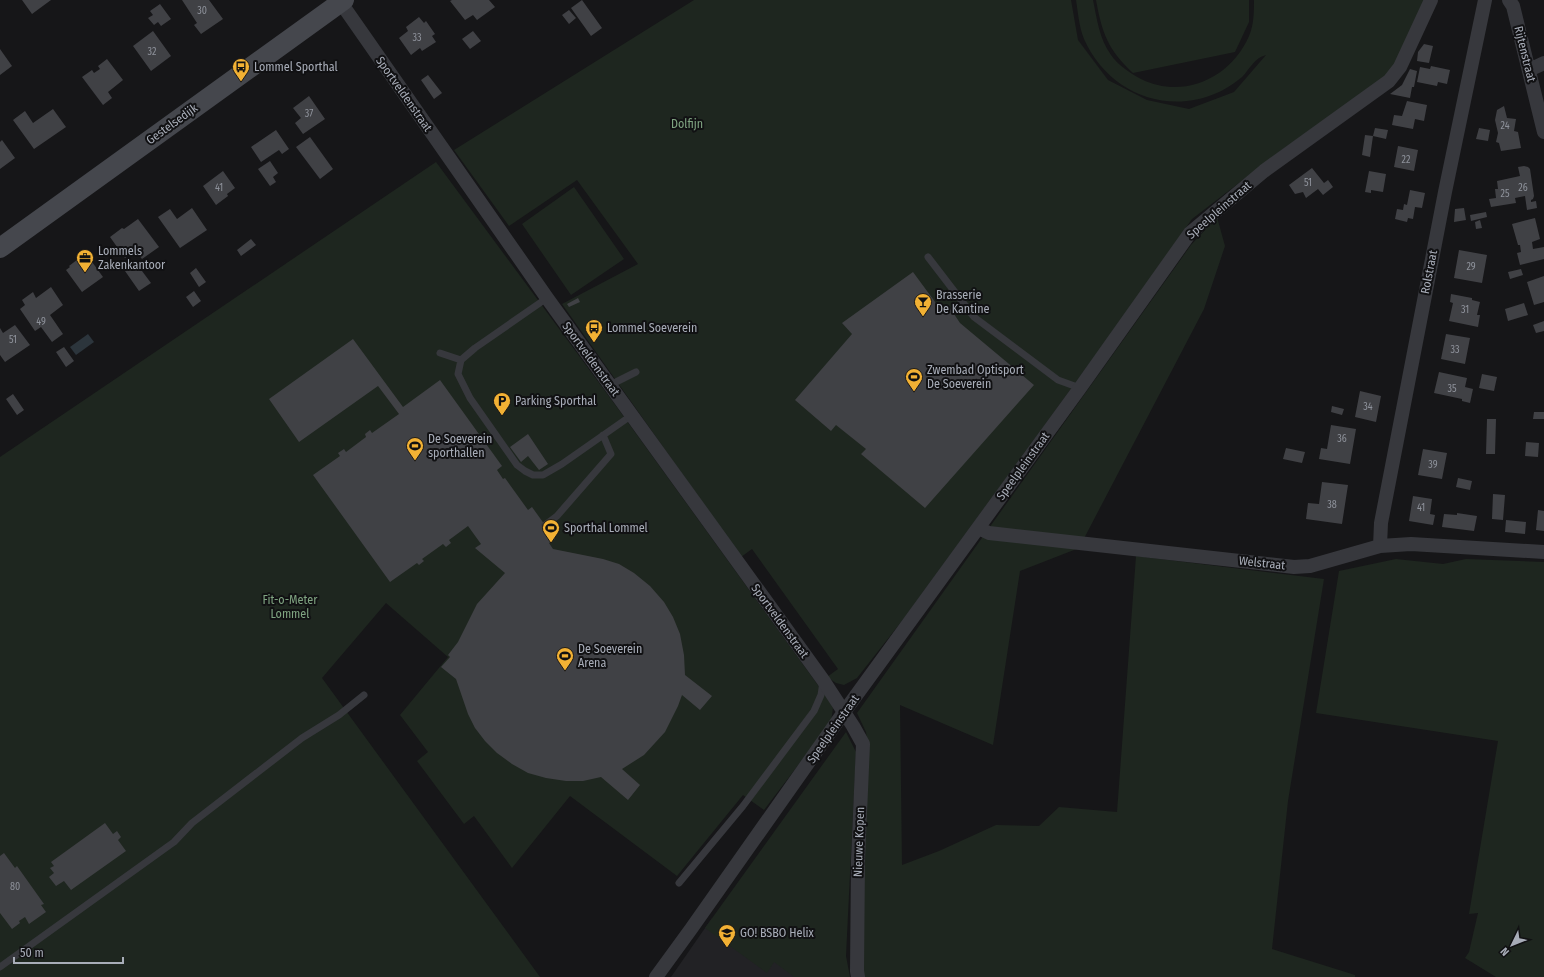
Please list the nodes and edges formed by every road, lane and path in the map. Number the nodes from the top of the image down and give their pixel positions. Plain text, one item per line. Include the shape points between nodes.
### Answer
1 (1431, 0) edge
2 (1485, 0) edge
3 (1509, 0) edge
4 (341, 1) edge
5 (1544, 63) edge
6 (1529, 70) junction
7 (1544, 132) edge
8 (0, 248) edge
9 (928, 257) dead end
10 (547, 298) junction
11 (440, 353) dead end
12 (461, 360) junction
13 (636, 372) dead end
14 (610, 385) junction
15 (1080, 388) junction
16 (632, 415) junction
17 (602, 435) junction
18 (545, 525) dead end
19 (978, 528) junction
20 (1380, 546) junction
21 (1544, 552) edge
22 (823, 680) junction
23 (364, 695) dead end
24 (844, 712) junction
25 (679, 883) dead end
26 (0, 967) edge
27 (656, 977) edge
28 (858, 977) edge

1 - 15 street, Speelpleinstraat via 1400,67 1389,81 1264,171 1190,233
2 - 20 street, Rolstraat via 1381,523
3 - 6 street, Rijtenstraat via 1513,6
4 - 8 main road, Gestelsedijk
4 - 10 street, Sportveldenstraat
5 - 6 street
6 - 7 street, Rijtenstraat
9 - 15 lane via 974,317 1058,380
10 - 12 lane
10 - 14 street, Sportveldenstraat
11 - 12 lane
12 - 17 lane via 458,374 470,398 525,471 533,475 543,475
13 - 14 lane
14 - 16 street, Sportveldenstraat
15 - 19 street, Speelpleinstraat
16 - 17 lane
16 - 22 street, Sportveldenstraat
17 - 18 lane via 611,454 557,516
19 - 20 street, Welstraat via 989,533 1294,567 1310,566
19 - 24 street, Speelpleinstraat
20 - 21 street, Welstraat via 1411,544
22 - 24 street, Sportveldenstraat
22 - 25 lane via 821,695 814,711 743,806
23 - 26 lane via 339,715 302,738 192,823 174,842
24 - 27 street, Speelpleinstraat
24 - 28 street, Nieuwe Kopen via 863,744 857,913

